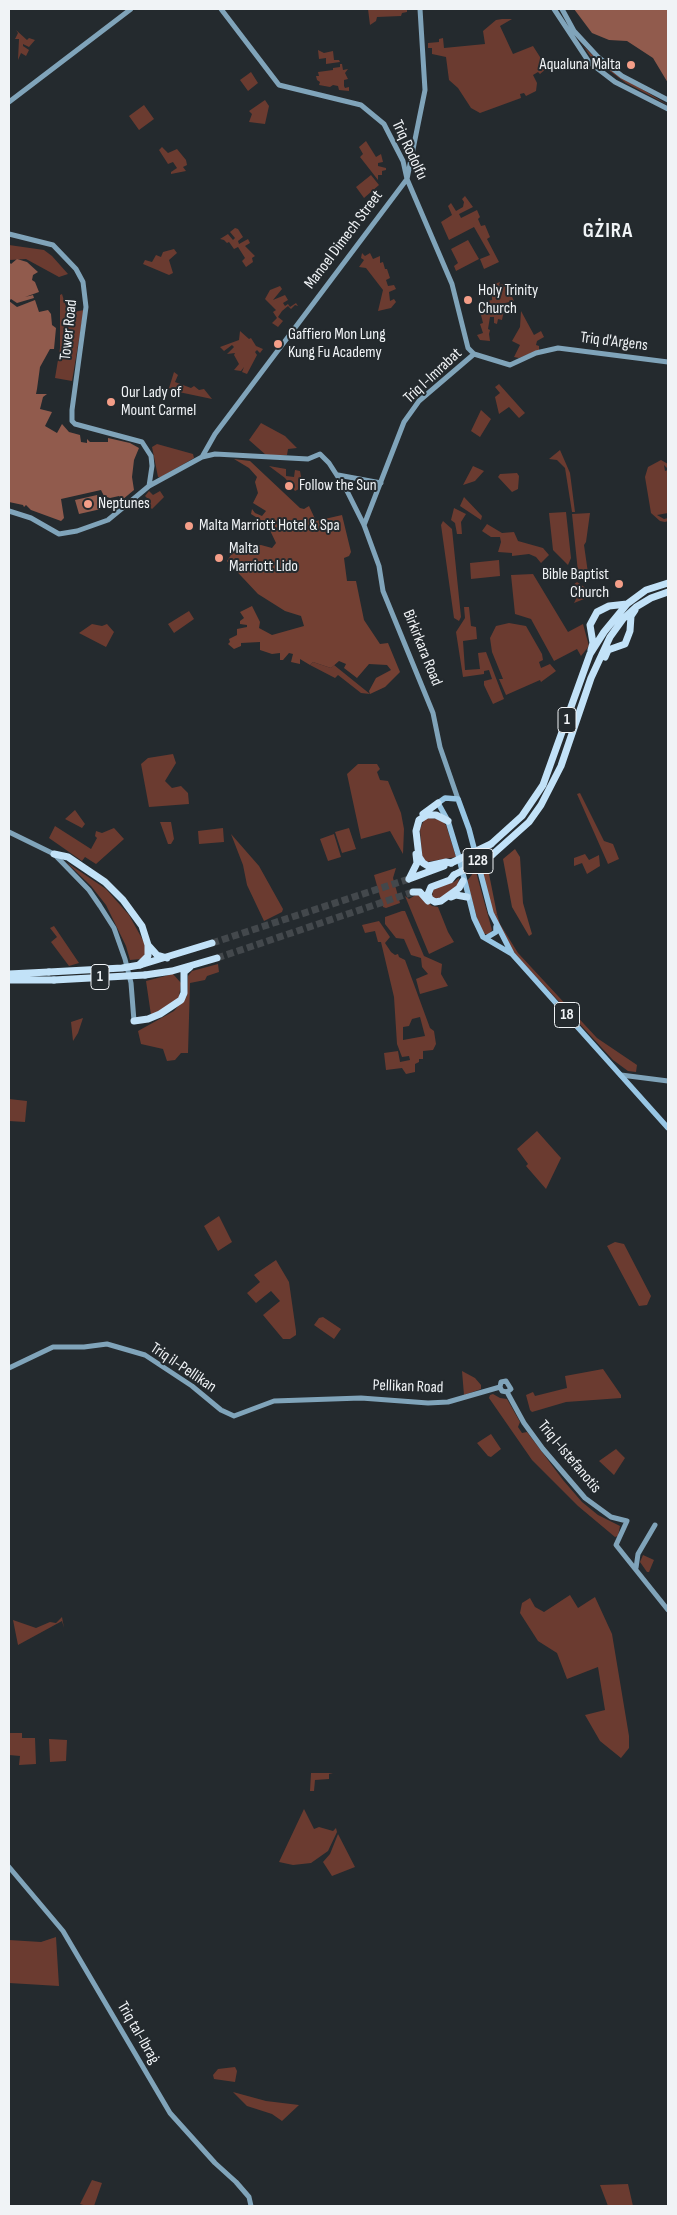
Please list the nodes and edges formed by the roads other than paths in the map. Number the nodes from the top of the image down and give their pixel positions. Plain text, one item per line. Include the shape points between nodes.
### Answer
1 (130, 9) edge
2 (220, 9) edge
3 (420, 9) edge
4 (554, 9) edge
5 (562, 9) edge
6 (668, 100) edge
7 (9, 102) edge
8 (668, 109) edge
9 (407, 178) junction
10 (9, 234) edge
11 (558, 348) joint
12 (474, 354) junction
13 (668, 362) edge
14 (209, 446) junction
15 (215, 454) junction
16 (202, 457) junction
17 (338, 475) junction
18 (381, 483) junction
19 (149, 486) junction
20 (9, 511) edge
21 (364, 525) junction
22 (668, 583) edge
23 (668, 592) edge
24 (627, 604) junction
25 (636, 607) junction
26 (590, 654) junction
27 (591, 678) junction
28 (452, 782) junction
29 (445, 798) junction
30 (458, 799) junction
31 (438, 803) junction
32 (448, 821) junction
33 (9, 832) edge
34 (54, 854) junction
35 (451, 863) junction
36 (454, 874) junction
37 (463, 881) junction
38 (468, 896) junction
39 (495, 924) junction
40 (486, 938) junction
41 (212, 943) tunnel mouth
42 (148, 945) junction
43 (512, 954) junction
44 (167, 958) junction
45 (217, 958) tunnel mouth
46 (140, 965) junction
47 (190, 967) junction
48 (172, 971) junction
49 (9, 974) edge
50 (9, 980) edge
51 (184, 986) junction
52 (134, 1021) joint
53 (621, 1075) junction
54 (668, 1082) edge
55 (668, 1128) edge
56 (9, 1368) edge
57 (500, 1387) junction
58 (506, 1392) junction
59 (654, 1525) dead end
60 (638, 1554) junction
61 (628, 1557) junction
62 (636, 1568) junction
63 (668, 1610) edge
64 (9, 1867) edge
65 (251, 2206) edge

1 - 7 street
2 - 9 street, Triq Rodolfu via 279,85 361,105 379,118 403,161
3 - 9 street, Manoel Dimech Street via 425,90
4 - 8 street via 589,62 615,82
5 - 6 street via 574,31 598,57 622,76
9 - 12 street, Triq Rodolfu via 452,284 468,348
9 - 14 street, Manoel Dimech Street
10 - 19 street, Tower Road via 53,245 80,276 87,300 72,421 142,442 151,456
11 - 12 street, Triq l-Imrabat via 536,353 510,365
11 - 13 street, Triq d'Argens
12 - 18 street, Triq l-Imrabat via 419,401 404,422
14 - 15 street
14 - 16 street, Manoel Dimech Street
15 - 16 street
15 - 17 street, Birkirkara Road via 308,459 320,454
16 - 19 street
17 - 18 street
17 - 21 street, Birkirkara Road
18 - 21 street, Triq l-Imrabat
19 - 20 street via 108,520 65,534
21 - 28 street, Birkirkara Road / 128 via 379,566 383,591 433,714
22 - 24 highway, 1 via 646,590
23 - 25 highway, 1
24 - 26 highway, 1
24 - 26 highway, 1 via 609,606 597,612 590,625 593,643
25 - 27 highway, 1 via 610,637
25 - 27 highway, 1 via 624,644 608,650
26 - 35 highway, 1, bridge via 542,785 522,816 491,844
27 - 36 highway, 1, bridge via 561,766 541,805 529,822 492,854
28 - 29 street via 451,792
28 - 30 street, Birkirkara Road / 128
29 - 30 main road
29 - 31 main road
30 - 39 main road, Birkirkara Road / 128
31 - 32 main road, Birkirkara Road / 128
31 - 35 highway via 416,822 417,863 409,879
32 - 35 highway via 436,815 424,816 418,823 417,836 419,857 423,863 428,866
32 - 37 main road, Birkirkara Road / 128
33 - 34 street
34 - 42 highway via 68,857 105,882 142,926
34 - 52 street via 89,890 114,928 131,983
36 - 37 highway via 450,880 431,887 430,899 435,902 441,900 459,888
36 - 38 highway via 413,892 420,892 434,904 456,895
37 - 38 main road, Birkirkara Road / 128
38 - 40 main road, Birkirkara Road / 128 via 482,937
39 - 40 main road via 496,932
39 - 43 main road, Birkirkara Road / 128
40 - 43 main road, Birkirkara Road / 128
41 - 44 highway, 1
42 - 44 highway via 157,955
42 - 46 highway via 148,956
43 - 53 main road, Birkirkara Road / 18
44 - 46 highway, 1
45 - 47 highway, 1
46 - 49 highway, 1, bridge
47 - 48 highway, 1
47 - 51 highway via 184,972
48 - 50 highway, 1, bridge via 145,975
48 - 51 highway via 180,975
51 - 52 highway via 181,1000 148,1019
53 - 54 street
53 - 55 main road, 18
56 - 57 street, Triq il-Pellikan via 53,1347 106,1344 145,1355 192,1386 220,1410 234,1416 274,1401 361,1398 448,1402
57 - 58 street
57 - 58 street via 501,1382 506,1381 511,1389
58 - 61 street, Triq l-Istefanotis via 543,1449 585,1498 611,1516 627,1521 616,1545
59 - 60 street
60 - 61 street
60 - 62 street
61 - 62 street
62 - 63 street
64 - 65 street, Triq tal-Ibraġ via 73,1946 170,2113 236,2182 249,2197

